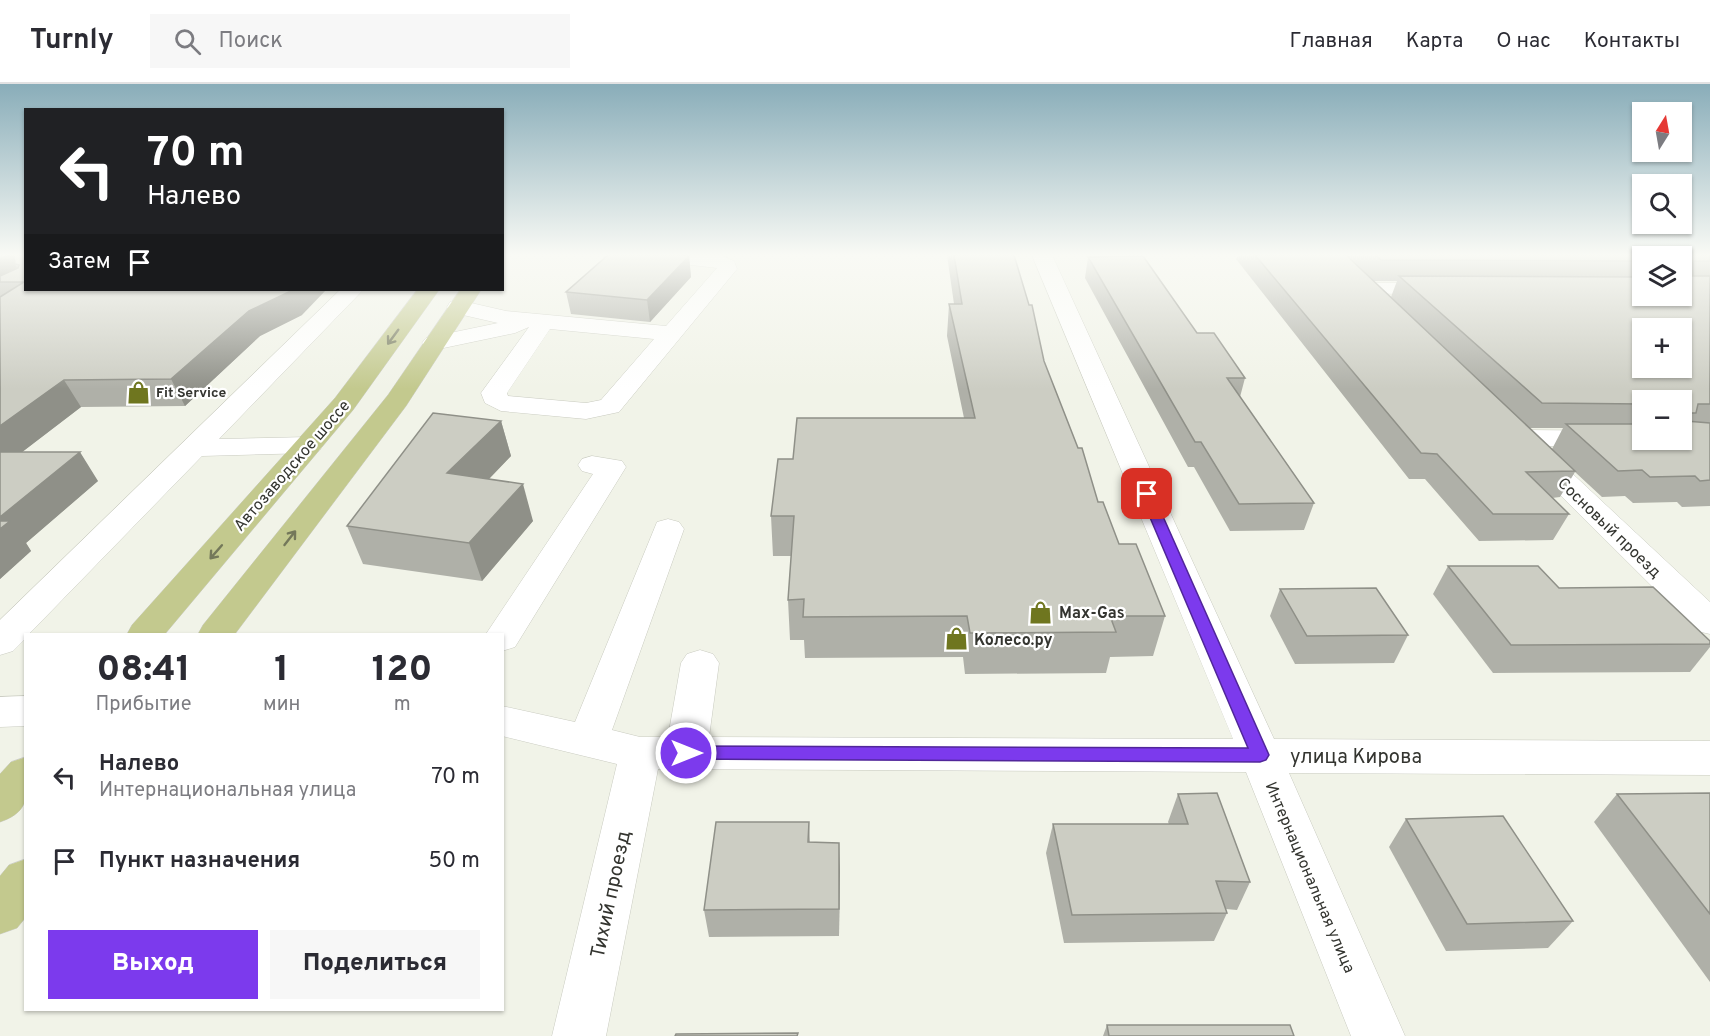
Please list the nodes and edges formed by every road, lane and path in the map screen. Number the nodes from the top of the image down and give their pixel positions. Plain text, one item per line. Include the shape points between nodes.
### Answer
1 (343, 299) edge
2 (421, 299) edge
3 (463, 299) edge
4 (467, 299) edge
5 (701, 299) edge
6 (1061, 299) edge
7 (1378, 299) edge
8 (1393, 314) edge
9 (544, 322) junction
10 (672, 334) junction
11 (434, 343) junction
12 (1632, 438) edge
13 (309, 445) junction
14 (194, 448) junction
15 (592, 465) dead end
16 (668, 529) dead end
17 (1710, 622) edge
18 (147, 633) edge
19 (217, 633) edge
20 (504, 635) edge
21 (0, 642) edge
22 (700, 663) dead end
23 (24, 711) edge
24 (0, 712) edge
25 (504, 721) edge
26 (588, 740) junction
27 (640, 753) junction
28 (686, 753) junction
29 (1260, 755) junction
30 (1710, 758) edge
31 (24, 776) edge
32 (0, 804) edge
33 (24, 882) edge
34 (0, 912) edge
35 (579, 1036) edge
36 (1377, 1036) edge

1 - 14 street
2 -> 13 main road, Автозаводское шоссе
3 - 11 main road
4 - 9 street via 506,318
5 - 10 street
6 - 29 street, Интернациональная улица
7 - 8 street
9 - 10 street
9 - 10 street via 494,393 501,403 586,411 610,406
9 - 11 street
19 -> 11 main road via 397,399
12 - 17 street, Сосновый проезд via 1510,430
13 - 14 street
13 -> 18 main road, Автозаводское шоссе
14 - 21 street
15 - 20 street via 612,467
16 - 26 street
22 - 28 street
23 - 24 street
25 - 26 street, улица Кирова
26 - 27 street, улица Кирова
27 - 28 street, улица Кирова
27 - 35 street, Тихий проезд
28 - 29 street, улица Кирова
29 - 30 street, улица Кирова
29 - 36 street, Интернациональная улица
31 - 32 main road
33 - 34 main road

